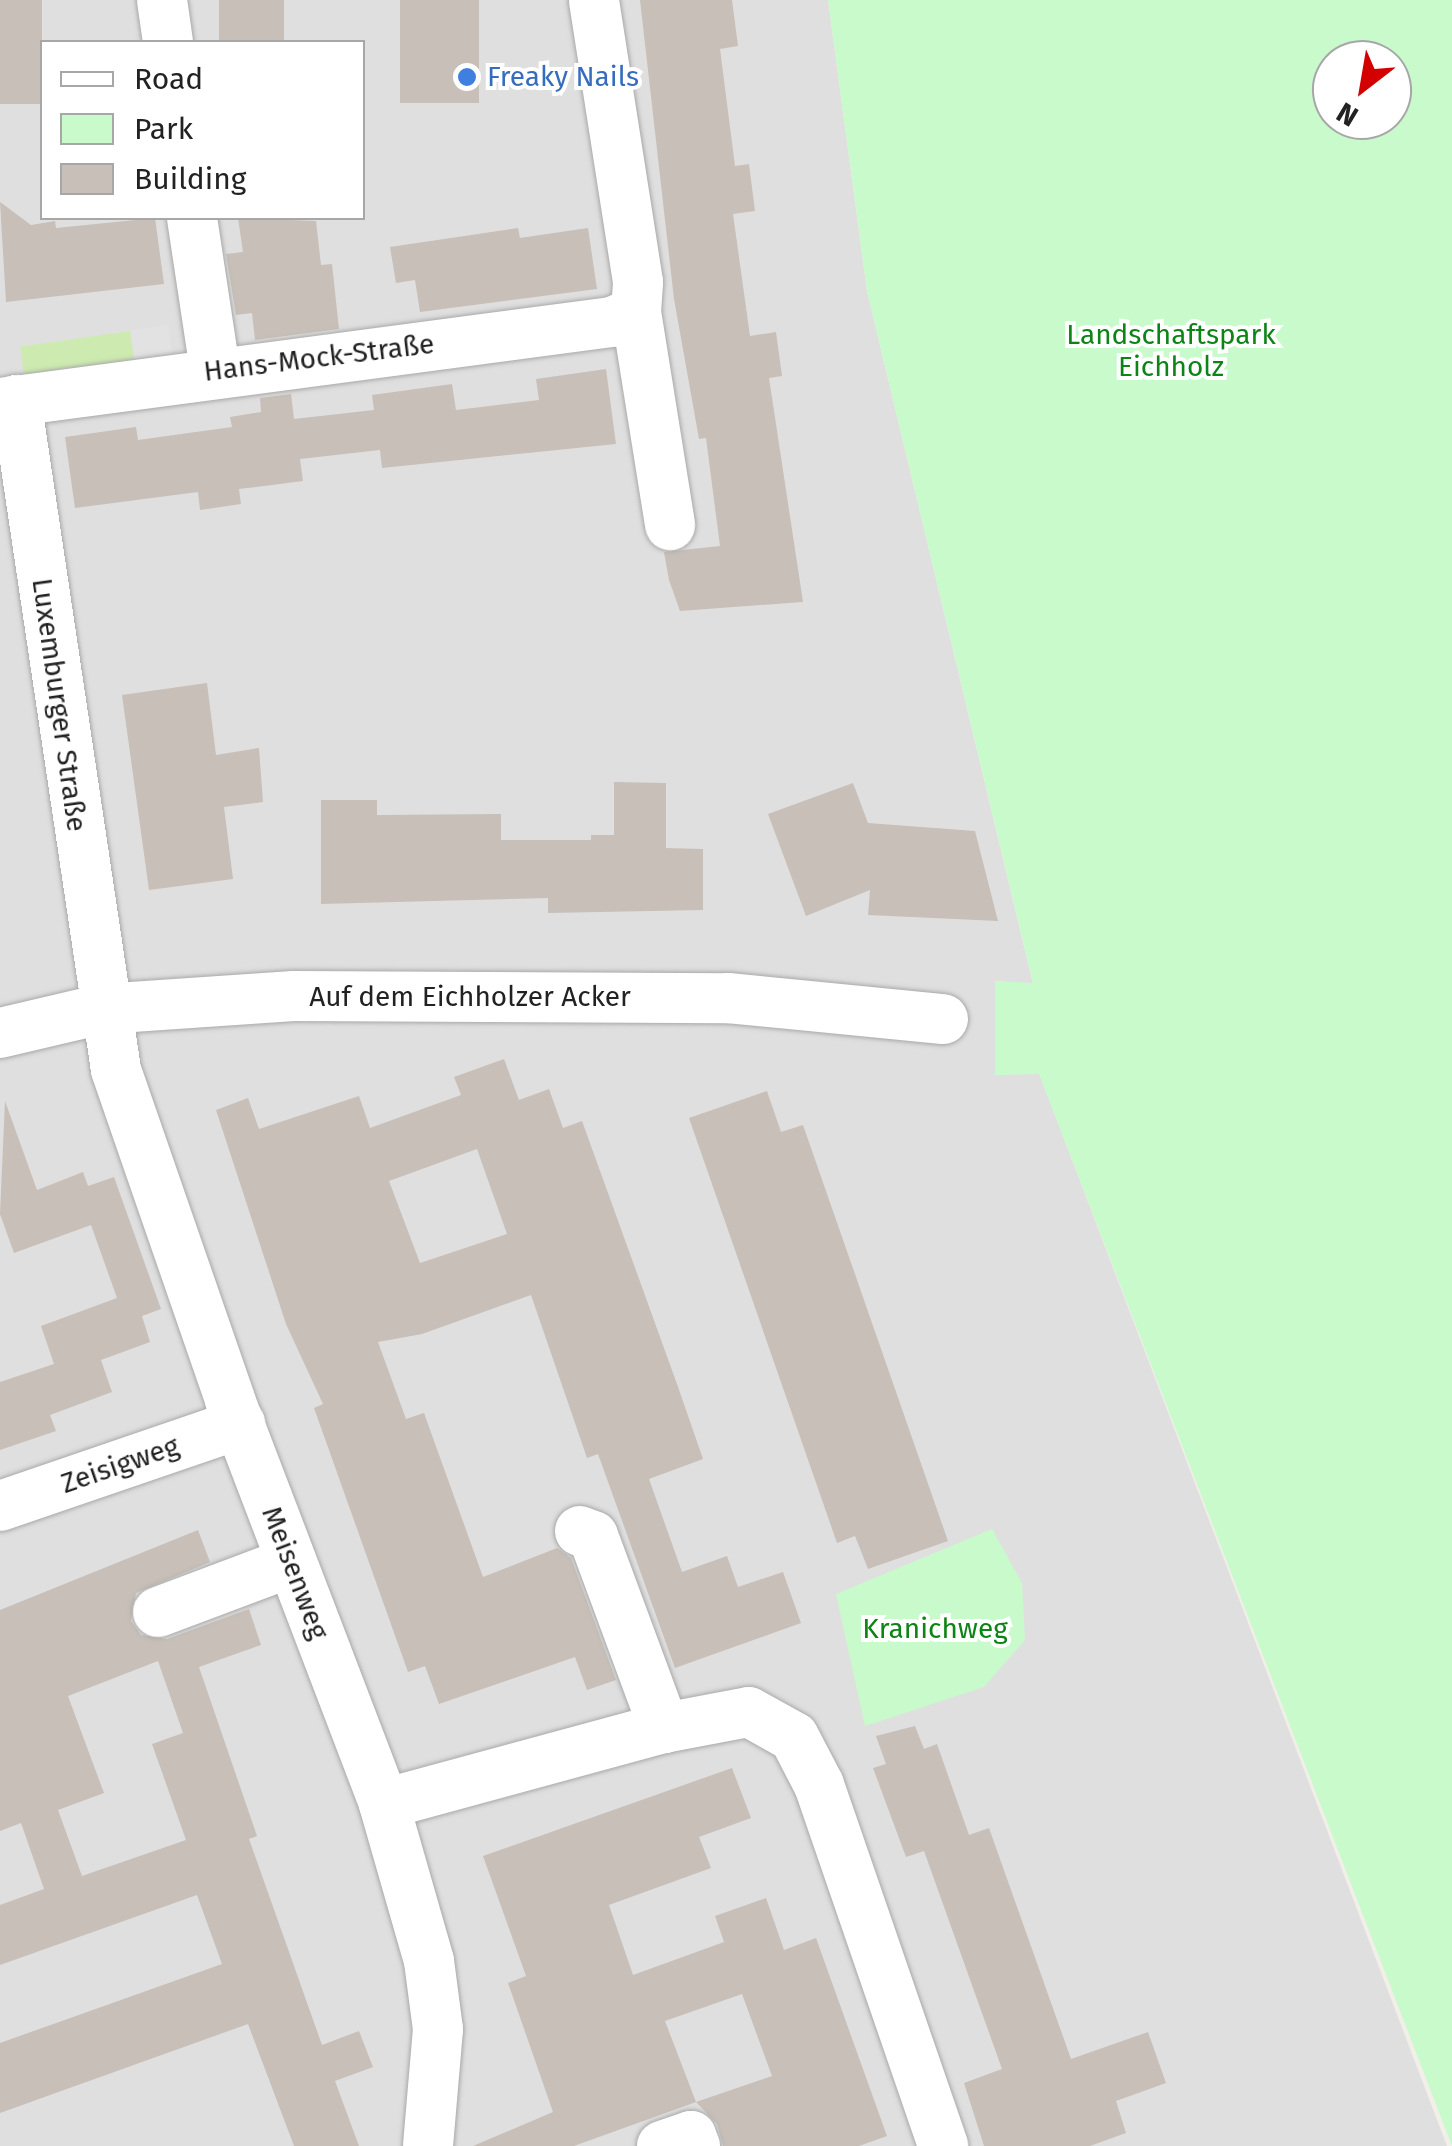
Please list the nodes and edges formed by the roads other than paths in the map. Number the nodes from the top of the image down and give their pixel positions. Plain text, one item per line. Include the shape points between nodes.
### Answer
1 (162, 0) edge
2 (594, 0) edge
3 (168, 40) edge
4 (192, 220) edge
5 (636, 312) junction
6 (215, 370) junction
7 (8, 401) edge
8 (670, 525) dead end
9 (102, 1009) junction
10 (943, 1019) dead end
11 (0, 1034) edge
12 (240, 1424) junction
13 (0, 1506) edge
14 (580, 1531) dead end
15 (290, 1562) junction
16 (158, 1612) dead end
17 (664, 1728) junction
18 (384, 1804) junction
19 (428, 2146) edge
20 (662, 2146) edge
21 (695, 2146) edge
22 (943, 2146) edge

1 - 3 street
2 - 5 street via 638,282
4 - 6 street
5 - 6 street, Hans-Mock-Straße via 612,322
5 - 8 street
6 - 7 street, Hans-Mock-Straße
7 - 9 street, Luxemburger Straße
9 - 10 street, Auf dem Eichholzer Acker via 294,996 728,998
9 - 11 street, Auf dem Eichholzer Acker
9 - 12 street, Meisenweg via 116,1070
12 - 13 street, Zeisigweg
12 - 15 street, Meisenweg
14 - 17 street via 593,1536
15 - 16 street
15 - 18 street, Meisenweg
17 - 18 street
17 - 22 street via 749,1712 794,1737 819,1785
18 - 19 street, Meisenweg via 429,1961 438,2028
20 - 21 street via 691,2136

